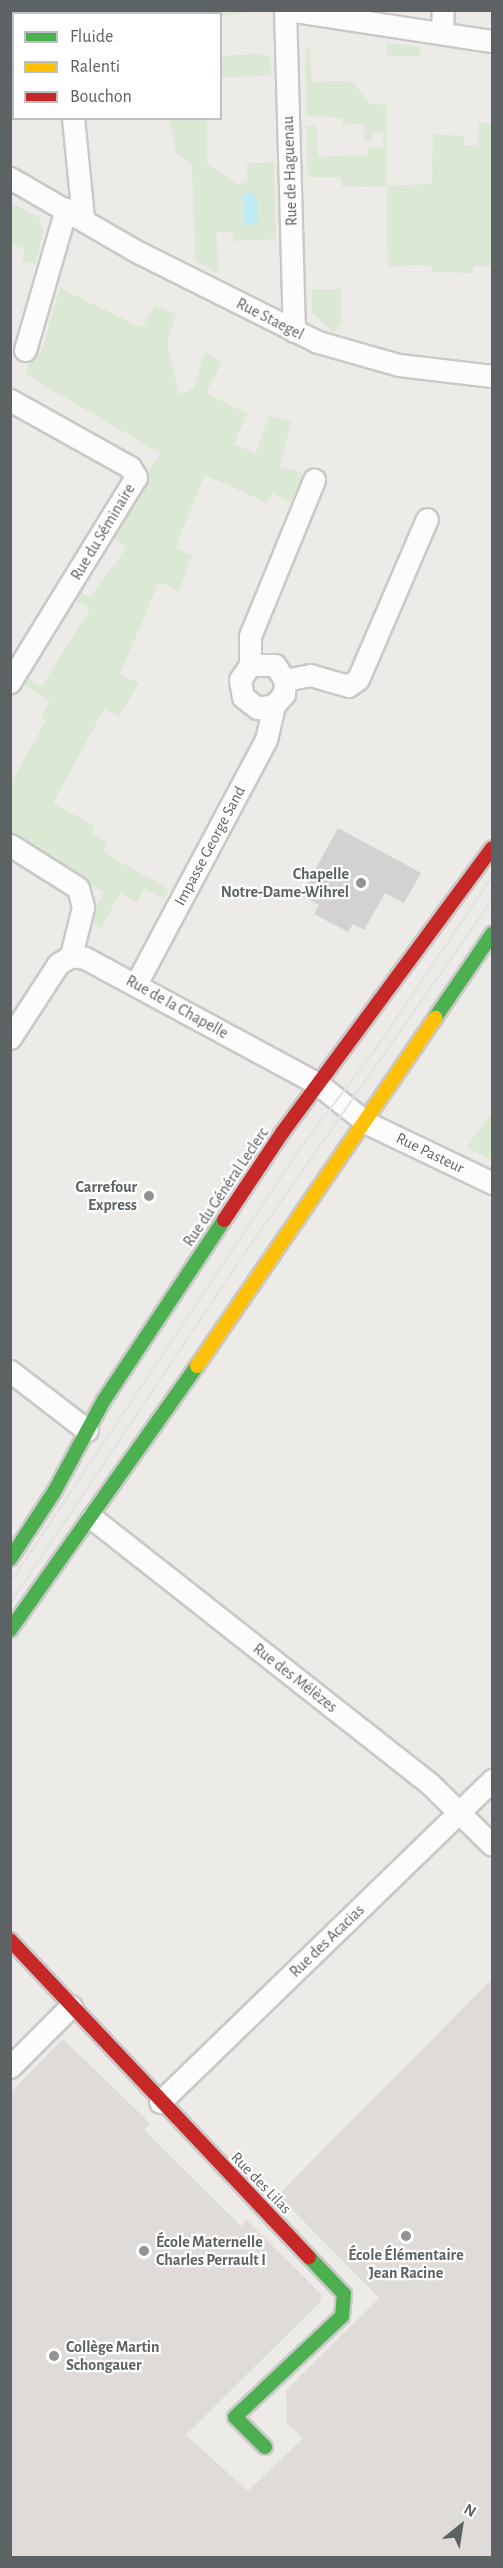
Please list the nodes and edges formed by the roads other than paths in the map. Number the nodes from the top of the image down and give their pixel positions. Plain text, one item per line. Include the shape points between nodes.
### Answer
1 (287, 10) edge
2 (443, 10) edge
3 (442, 33) junction
4 (492, 41) edge
5 (73, 120) edge
6 (10, 178) edge
7 (74, 214) junction
8 (294, 331) junction
9 (25, 350) dead end
10 (492, 376) edge
11 (10, 400) edge
12 (314, 480) dead end
13 (427, 519) dead end
14 (250, 665) junction
15 (285, 680) junction
16 (10, 682) edge
17 (274, 705) junction
18 (10, 845) edge
19 (492, 848) edge
20 (492, 934) edge
21 (71, 956) junction
22 (136, 984) junction
23 (10, 1038) edge
24 (318, 1084) junction
25 (367, 1123) junction
26 (492, 1183) edge
27 (10, 1371) edge
28 (87, 1430) junction
29 (92, 1518) junction
30 (10, 1558) edge
31 (10, 1630) edge
32 (492, 1780) edge
33 (460, 1813) junction
34 (492, 1845) edge
35 (10, 1940) edge
36 (71, 2006) junction
37 (10, 2067) edge
38 (160, 2102) junction
39 (265, 2447) dead end

1 - 3 street
1 - 8 street, Rue de Haguenau
2 - 3 street
3 - 4 street
5 - 7 street
6 - 7 street, Rue Staegel
7 - 8 street, Rue Staegel
7 - 9 street
8 - 10 street, Rue Staegel via 365,358 433,372
11 - 16 street, Rue du Séminaire via 130,467 135,477
12 - 14 street via 250,636
13 - 15 street via 358,679 348,686 310,675
14 - 15 street via 275,666
14 - 17 street via 240,680 243,698 257,708
15 - 17 street, Impasse George Sand via 284,694
17 - 22 street, Impasse George Sand via 266,740
18 - 21 street via 78,888 83,907
19 - 24 main road, Rue du Général Leclerc
20 - 25 main road
21 - 22 street, Rue de la Chapelle via 85,958
21 - 23 street via 54,969
22 - 24 street, Rue de la Chapelle
24 - 25 street, Rue de la Chapelle
24 - 28 main road, Rue du Général Leclerc
25 - 26 street, Rue Pasteur
25 - 29 main road
27 - 28 street
28 - 30 main road, Rue du Général Leclerc
29 - 31 main road
29 - 33 street, Rue des Mélèzes
32 - 33 street, Rue des Acacias
33 - 34 street, Rue des Mélèzes
33 - 38 street, Rue des Acacias
35 - 36 main road, Rue des Lilas
36 - 37 street
36 - 38 main road, Rue des Lilas
38 - 39 main road, Rue des Lilas via 344,2294 342,2316 235,2417

